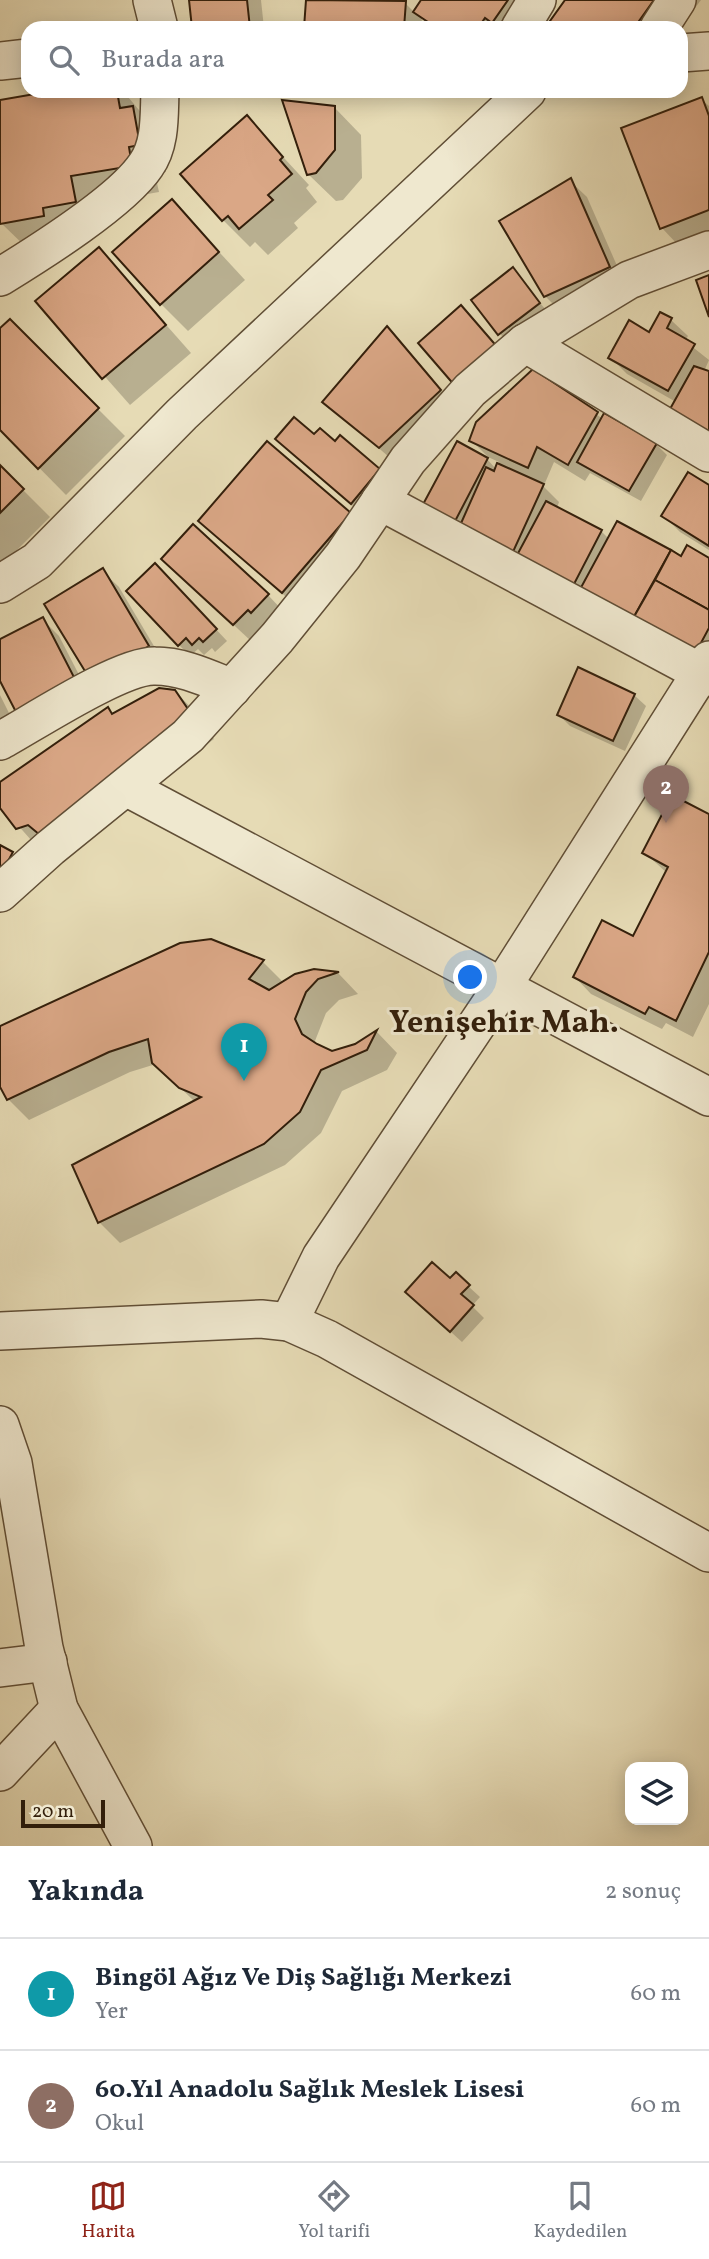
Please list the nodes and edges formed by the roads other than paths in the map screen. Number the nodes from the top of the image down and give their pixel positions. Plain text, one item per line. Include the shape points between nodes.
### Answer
1 (152, 0) edge
2 (537, 0) edge
3 (677, 0) edge
4 (157, 21) edge
5 (524, 21) edge
6 (664, 21) edge
7 (709, 51) edge
8 (688, 52) edge
9 (21, 59) edge
10 (0, 61) edge
11 (160, 98) edge
12 (520, 98) edge
13 (709, 250) edge
14 (0, 277) edge
15 (526, 343) junction
16 (709, 453) edge
17 (380, 501) junction
18 (0, 584) edge
19 (707, 670) edge
20 (232, 688) junction
21 (0, 741) edge
22 (126, 787) junction
23 (0, 893) edge
24 (502, 987) junction
25 (709, 1097) edge
26 (289, 1322) junction
27 (0, 1331) edge
28 (0, 1425) edge
29 (709, 1553) edge
30 (48, 1662) junction
31 (0, 1668) edge
32 (60, 1709) junction
33 (0, 1772) edge
34 (133, 1846) edge

1 - 4 street
2 - 5 street
3 - 6 street
7 - 8 street
9 - 10 street
11 - 14 street via 158,137 147,164 122,190
12 - 18 street via 182,414 37,561
13 - 15 street via 629,281
15 - 16 street
15 - 17 street via 470,390 408,460
17 - 19 street
17 - 20 street via 343,556
19 - 24 street
20 - 21 street via 187,670 152,665 102,683
20 - 22 street via 188,736
22 - 23 street
22 - 24 street
24 - 25 street
24 - 26 street via 321,1257
26 - 27 street via 261,1319
26 - 29 street
28 - 30 street via 13,1463
30 - 31 street
30 - 32 street
32 - 33 street
32 - 34 street

